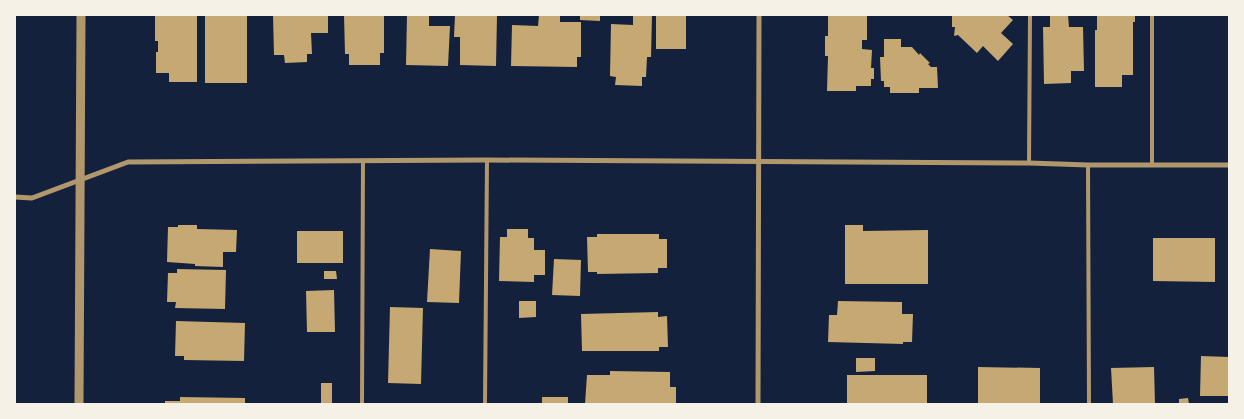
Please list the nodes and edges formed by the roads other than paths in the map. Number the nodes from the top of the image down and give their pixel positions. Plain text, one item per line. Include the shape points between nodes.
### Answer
1 (81, 15) edge
2 (759, 15) edge
3 (1030, 15) edge
4 (1152, 15) edge
5 (486, 160) junction
6 (363, 162) junction
7 (759, 162) junction
8 (1029, 163) junction
9 (1152, 164) junction
10 (1088, 165) junction
11 (1229, 165) edge
12 (80, 181) junction
13 (15, 197) edge
14 (79, 404) edge
15 (362, 404) edge
16 (485, 404) edge
17 (758, 404) edge
18 (1089, 404) edge

1 - 12 street
2 - 7 street
3 - 8 lane
4 - 9 lane
5 - 6 street
5 - 7 street
5 - 16 lane
6 - 12 street via 128,162
6 - 15 lane
7 - 8 street
7 - 17 street
8 - 10 street
9 - 10 street
9 - 11 street
10 - 18 lane
12 - 13 street via 32,198
12 - 14 street

